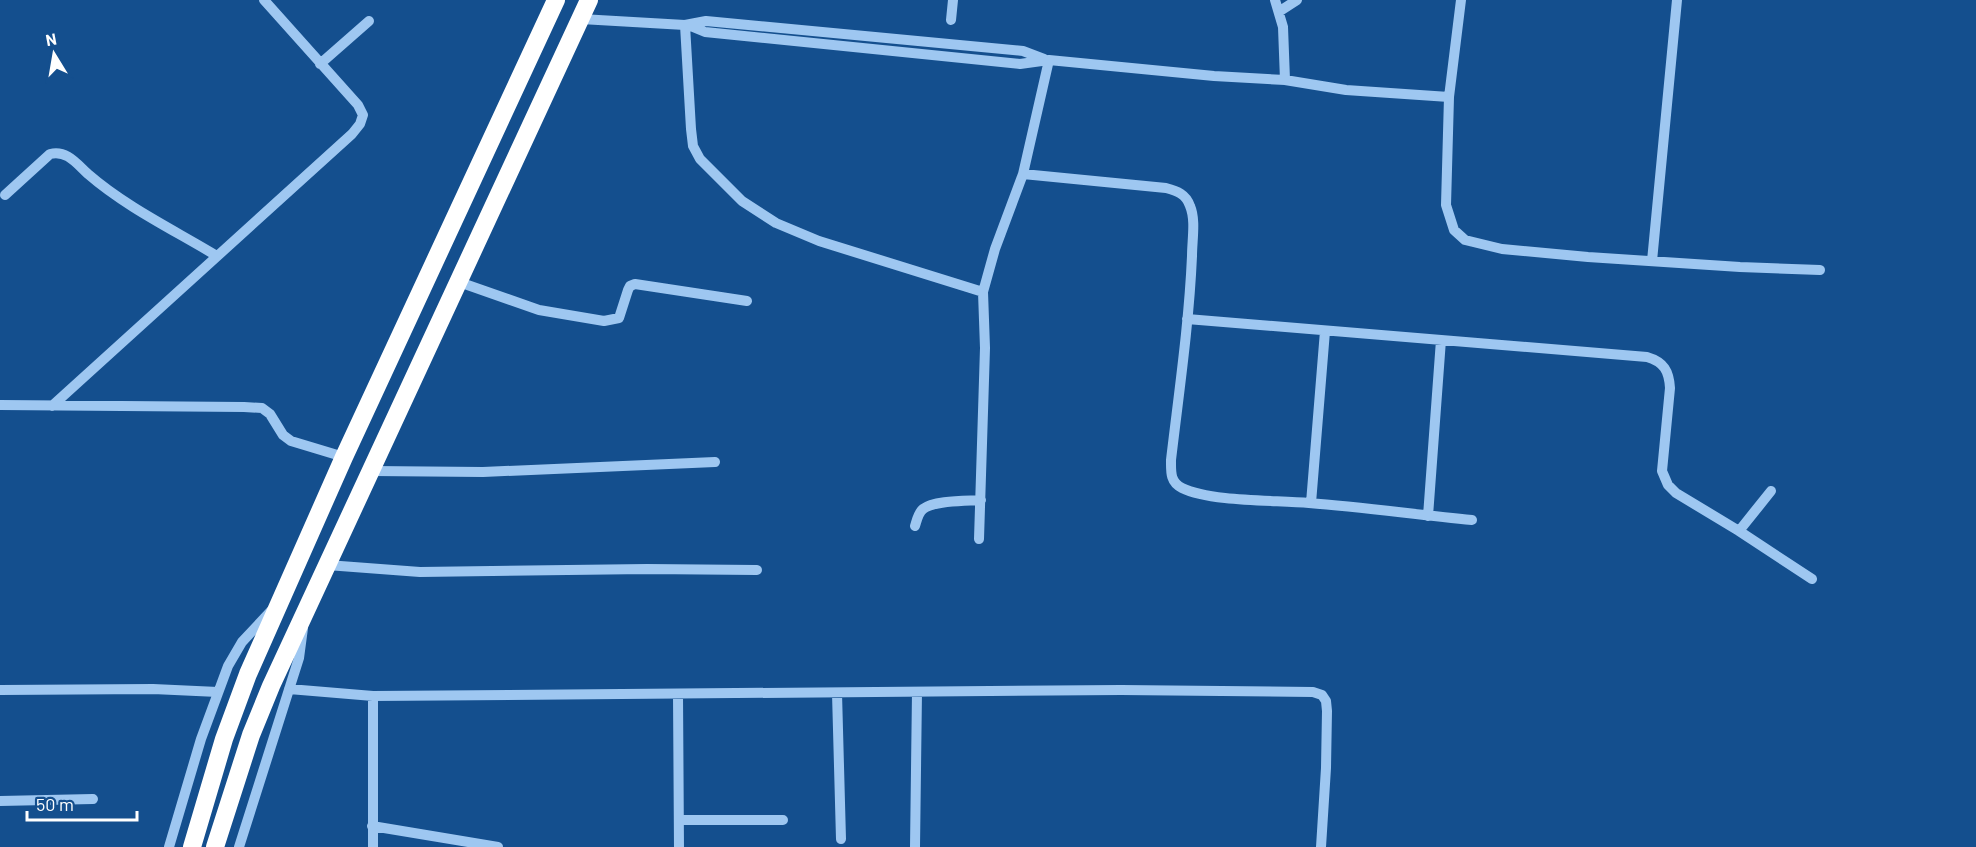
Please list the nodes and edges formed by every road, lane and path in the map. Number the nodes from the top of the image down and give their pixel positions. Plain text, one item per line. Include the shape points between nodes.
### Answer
1 (264, 0) edge
2 (556, 0) edge
3 (589, 0) edge
4 (953, 0) edge
5 (1275, 0) edge
6 (1297, 0) edge
7 (1461, 0) edge
8 (1677, 0) edge
9 (1280, 11) junction
10 (581, 19) junction
11 (951, 20) dead end
12 (369, 21) dead end
13 (687, 25) junction
14 (1047, 60) junction
15 (320, 64) junction
16 (1285, 80) junction
17 (1449, 97) junction
18 (1023, 174) junction
19 (5, 195) dead end
20 (217, 256) junction
21 (1652, 261) junction
22 (1820, 270) dead end
23 (459, 282) junction
24 (983, 292) junction
25 (747, 301) dead end
26 (1187, 319) junction
27 (1325, 331) junction
28 (1441, 340) junction
29 (0, 405) edge
30 (52, 406) junction
31 (344, 457) junction
32 (715, 462) dead end
33 (372, 471) junction
34 (1771, 491) dead end
35 (981, 500) junction
36 (1311, 503) junction
37 (1428, 516) junction
38 (1472, 520) dead end
39 (915, 526) dead end
40 (1739, 531) junction
41 (979, 538) dead end
42 (327, 566) junction
43 (757, 570) dead end
44 (1812, 579) dead end
45 (282, 600) junction
46 (306, 610) junction
47 (289, 689) junction
48 (0, 690) edge
49 (218, 692) junction
50 (917, 692) junction
51 (837, 693) junction
52 (678, 695) junction
53 (373, 696) junction
54 (93, 799) dead end
55 (0, 801) edge
56 (679, 820) junction
57 (783, 820) dead end
58 (372, 826) junction
59 (841, 839) dead end
60 (467, 844) edge
61 (169, 847) edge
62 (192, 847) edge
63 (215, 847) edge
64 (239, 847) edge
65 (373, 847) edge
66 (498, 847) edge
67 (679, 847) edge
68 (915, 847) edge
69 (1321, 847) edge

1 - 15 street
2 - 31 highway
3 - 10 highway
4 - 11 street
5 - 9 street
6 - 9 street
7 - 17 street
8 - 21 street
9 - 16 street
10 - 13 street
10 - 23 highway
12 - 15 street
13 - 14 street via 705,32 1020,64
13 - 24 street via 693,146 700,159 742,201 776,223 819,241
14 - 16 street
14 - 18 street
15 - 20 street via 358,105 363,115 360,124
16 - 17 street via 1346,90
17 - 21 street via 1446,205 1454,230 1465,240 1502,249
18 - 24 street
18 - 26 street via 1166,188 1185,196 1191,207 1193,229
19 - 20 street via 50,154 66,154 130,205
20 - 30 street
21 - 22 street
23 - 25 street via 539,310 604,321 619,318 627,290 634,284
23 - 33 highway
24 - 35 street
26 - 27 street
26 - 36 street via 1171,460 1174,483 1206,495
27 - 28 street
27 - 36 street
28 - 37 street
28 - 40 street via 1647,357 1664,365 1670,375 1662,471 1665,479 1676,494
29 - 30 street
30 - 31 street via 262,408 291,441
31 - 45 highway
32 - 33 street via 483,472
33 - 42 highway
34 - 40 street
35 - 39 street via 930,505 922,509
35 - 41 street
36 - 37 street
37 - 38 street
40 - 44 street
42 - 43 street via 420,572
42 - 46 highway
45 - 49 street via 242,642
45 - 62 highway via 235,707
46 - 47 street via 299,658
46 - 63 highway via 251,735
47 - 53 street
47 - 64 street
48 - 49 street
49 - 61 street
50 - 51 street
50 - 68 street
50 - 69 street via 1121,690 1322,695 1327,711
51 - 52 street
51 - 59 street
52 - 53 street
52 - 56 street
53 - 58 street
54 - 55 street
56 - 57 street
56 - 67 street
58 - 60 street
58 - 65 street
60 - 66 street

